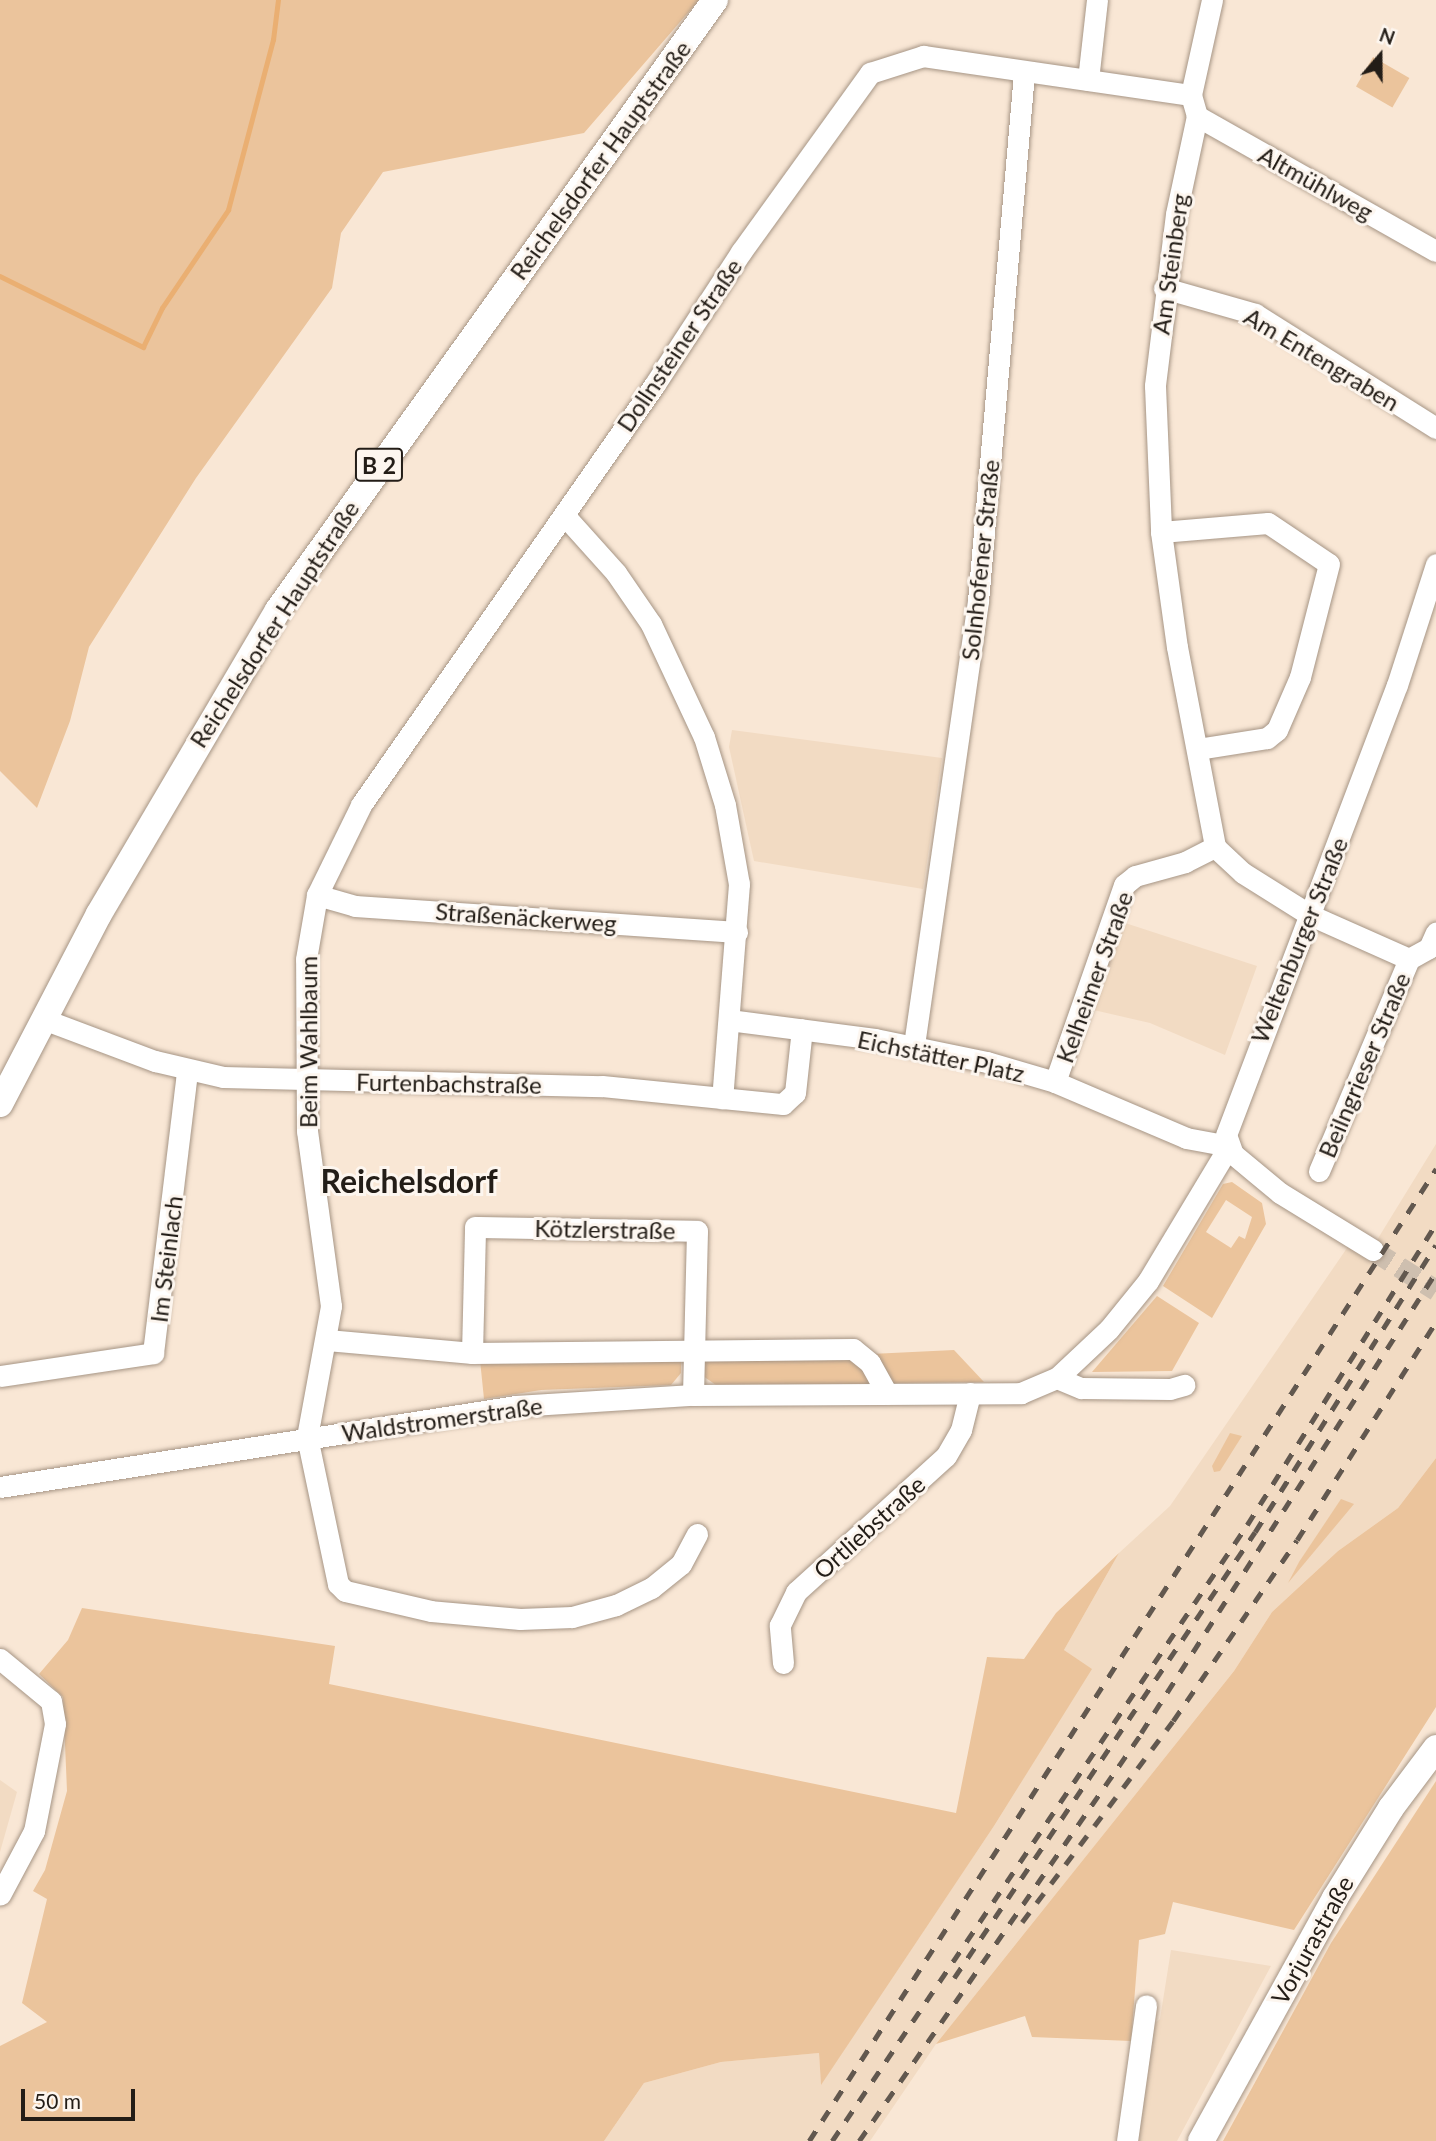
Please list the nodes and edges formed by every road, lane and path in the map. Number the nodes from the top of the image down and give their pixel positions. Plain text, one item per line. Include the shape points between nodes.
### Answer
1 (715, 0) edge
2 (1097, 0) edge
3 (1212, 0) edge
4 (1024, 73) junction
5 (1088, 80) junction
6 (1194, 105) junction
7 (1436, 251) edge
8 (1164, 288) junction
9 (1436, 428) edge
10 (564, 515) junction
11 (1161, 532) junction
12 (1436, 564) edge
13 (1198, 749) junction
14 (1215, 846) junction
15 (317, 895) junction
16 (1310, 915) junction
17 (737, 932) junction
18 (1436, 932) edge
19 (1409, 958) junction
20 (43, 1019) junction
21 (729, 1020) junction
22 (802, 1029) junction
23 (914, 1045) junction
24 (187, 1070) junction
25 (306, 1082) junction
26 (1055, 1082) junction
27 (722, 1098) junction
28 (0, 1104) edge
29 (1228, 1146) junction
30 (1319, 1171) dead end
31 (1373, 1250) tunnel mouth
32 (327, 1340) junction
33 (693, 1350) junction
34 (472, 1353) junction
35 (0, 1376) edge
36 (1057, 1378) junction
37 (1184, 1384) dead end
38 (970, 1393) junction
39 (887, 1394) junction
40 (693, 1395) junction
41 (307, 1437) junction
42 (0, 1487) edge
43 (697, 1534) dead end
44 (0, 1659) edge
45 (783, 1663) dead end
46 (1436, 1748) edge
47 (0, 1895) edge
48 (1146, 2005) dead end
49 (1127, 2141) edge
50 (1201, 2141) edge

1 - 20 main road, Reichelsdorfer Hauptstraße / B 2 via 278,610 159,808
2 - 5 street
3 - 6 street, Am Steinberg
4 - 5 street, Dollnsteiner Straße
4 - 10 street, Dollnsteiner Straße via 923,56 870,73 741,252
4 - 23 street, Solnhofener Straße via 978,601
5 - 6 street, Dollnsteiner Straße
6 - 7 street, Altmühlweg
6 - 8 street, Am Steinberg
8 - 9 street, Am Entengraben via 1255,314
8 - 11 street, Am Steinberg via 1155,386
10 - 15 street, Dollnsteiner Straße via 361,805
10 - 17 street via 616,573 651,624 704,737 732,834 739,884
11 - 13 street, Am Steinberg
11 - 13 street via 1268,523 1329,564 1300,677 1277,730 1267,738
12 - 16 street, Weltenburger Straße via 1397,685
13 - 14 street, Am Steinberg
14 - 16 street via 1243,873
14 - 26 street, Kelheimer Straße via 1185,862 1135,876 1125,886
15 - 17 street, Straßenäckerweg via 355,906
15 - 25 street, Beim Wahlbaum via 306,959
16 - 19 street, Beilngrieser Straße
16 - 29 street, Weltenburger Straße via 1227,1125
17 - 21 street
18 - 19 street, Beilngrieser Straße via 1429,948
19 - 30 street, Beilngrieser Straße
20 - 24 street, Furtenbachstraße
20 - 28 main road, Reichelsdorfer Hauptstraße / B 2
21 - 22 street, Eichstätter Platz
21 - 27 street
22 - 23 street, Eichstätter Platz
22 - 27 street, Furtenbachstraße via 795,1093 783,1104
23 - 26 street, Eichstätter Platz
24 - 25 street, Furtenbachstraße
24 - 35 street, Im Steinlach via 153,1353
25 - 27 street, Furtenbachstraße via 567,1084
25 - 32 street, Beim Wahlbaum via 307,1130 331,1306
26 - 29 street, Eichstätter Platz via 1186,1138
29 - 31 street via 1239,1161 1280,1193
29 - 36 street, Waldstromerstraße via 1148,1282 1109,1329
32 - 34 street
32 - 41 street, Beim Wahlbaum
33 - 34 street
33 - 34 street, Kötzlerstraße via 697,1231 475,1227
33 - 39 street via 853,1349 870,1363
33 - 40 street, Kötzlerstraße
36 - 37 street via 1081,1388 1170,1389
36 - 38 street, Waldstromerstraße via 1021,1392
38 - 39 street, Waldstromerstraße
38 - 45 street, Ortliebstraße via 961,1430 946,1457 796,1592 780,1625
39 - 40 street, Waldstromerstraße
40 - 41 street, Waldstromerstraße via 516,1406
41 - 42 street, Waldstromerstraße
41 - 43 street, Beim Wahlbaum via 333,1572 345,1591 431,1611 520,1619 572,1617 616,1605 652,1588 681,1564
44 - 47 street via 51,1701 55,1724 34,1831
46 - 50 main road, Vorjurastraße via 1349,1874
48 - 49 street

